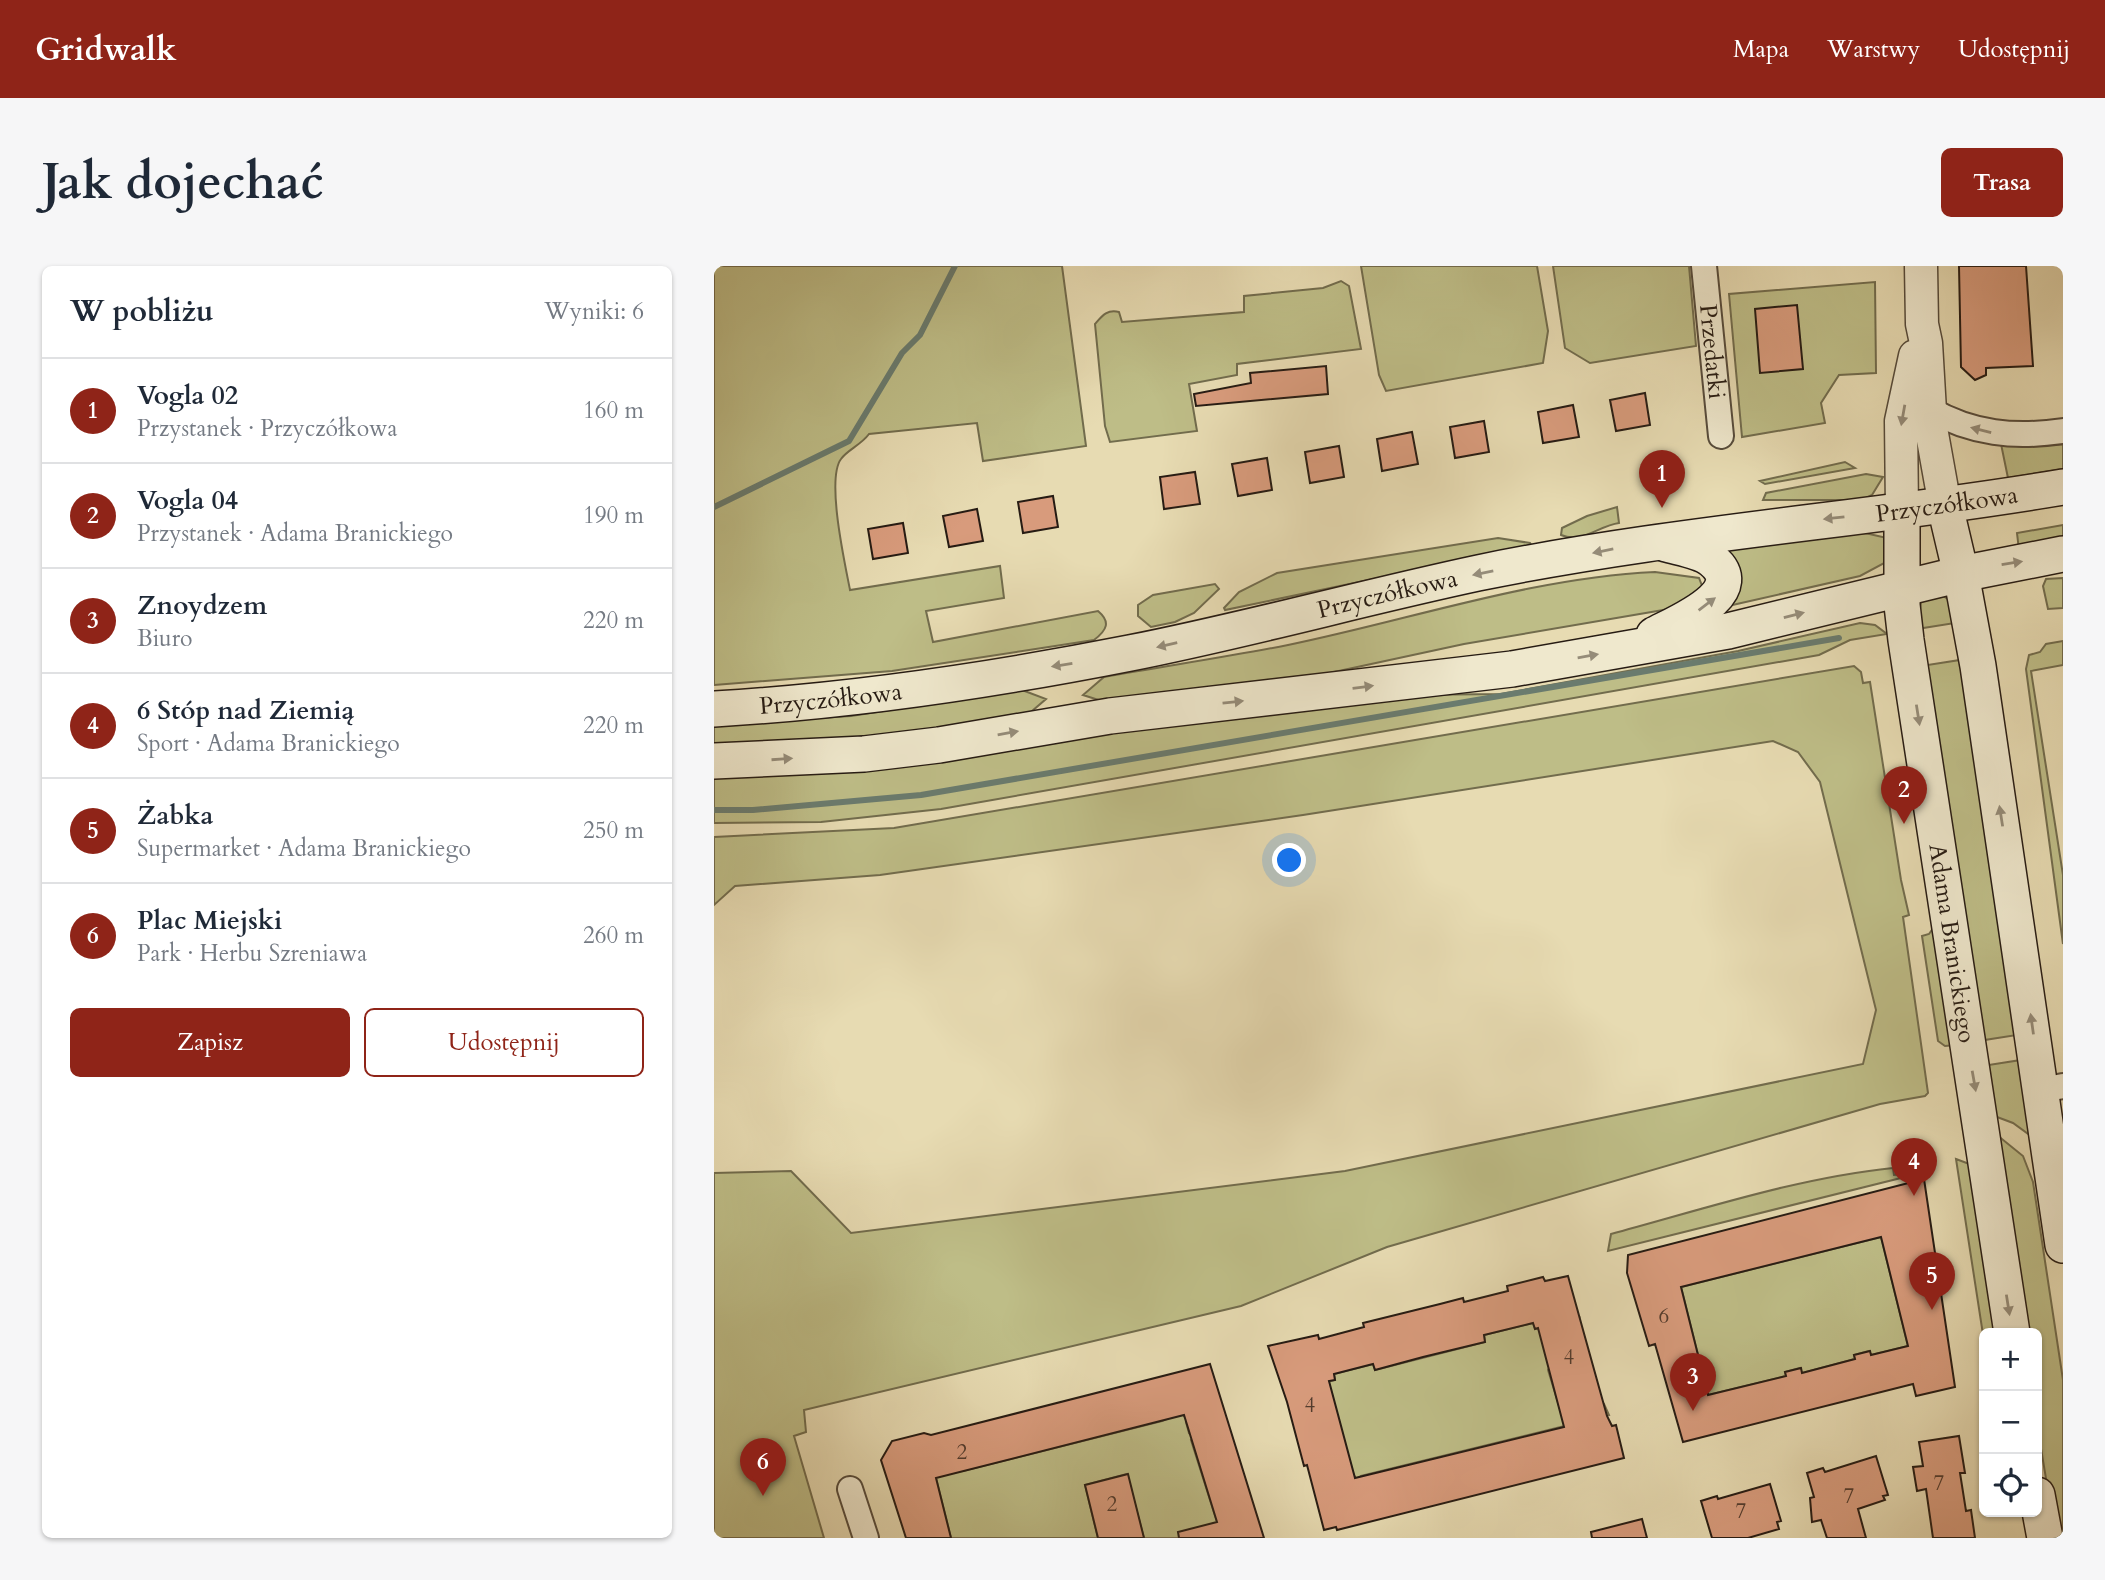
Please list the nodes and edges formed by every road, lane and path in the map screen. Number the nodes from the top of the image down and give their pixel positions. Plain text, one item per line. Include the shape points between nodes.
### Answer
1 (1704, 266) edge
2 (1921, 266) edge
3 (1922, 324) junction
4 (1929, 409) junction
5 (2063, 431) edge
6 (1721, 436) dead end
7 (2063, 487) edge
8 (1945, 506) junction
9 (1902, 511) junction
10 (1656, 541) junction
11 (2063, 554) edge
12 (1961, 574) junction
13 (1902, 589) junction
14 (1627, 649) junction
15 (714, 709) edge
16 (714, 761) edge
17 (2052, 1088) edge
18 (2063, 1245) edge
19 (2011, 1328) edge
20 (850, 1489) dead end
21 (2041, 1517) edge
22 (866, 1538) edge
23 (2045, 1538) edge

1 - 6 street, Przedatki
2 - 3 street
3 - 4 street
3 -> 9 street via 1901,421
5 -> 4 street via 2037,435 1983,431
4 - 8 street via 1933,456
7 - 8 main road, Przyczółkowa
8 - 9 main road, Przyczółkowa
8 - 12 main road
9 -> 10 main road, Przyczółkowa
9 - 13 main road, Adama Branickiego
14 -> 10 main road via 1712,603 1722,586 1714,561
10 -> 15 main road, Przyczółkowa via 1480,573 1129,653 921,688
12 -> 11 main road
12 - 13 main road
17 -> 12 main road
14 -> 13 main road via 1728,631
13 -> 19 main road, Adama Branickiego via 1906,640
16 -> 14 main road via 864,754 939,745 1110,716 1499,671
17 - 18 main road
20 - 22 street
21 - 23 main road

